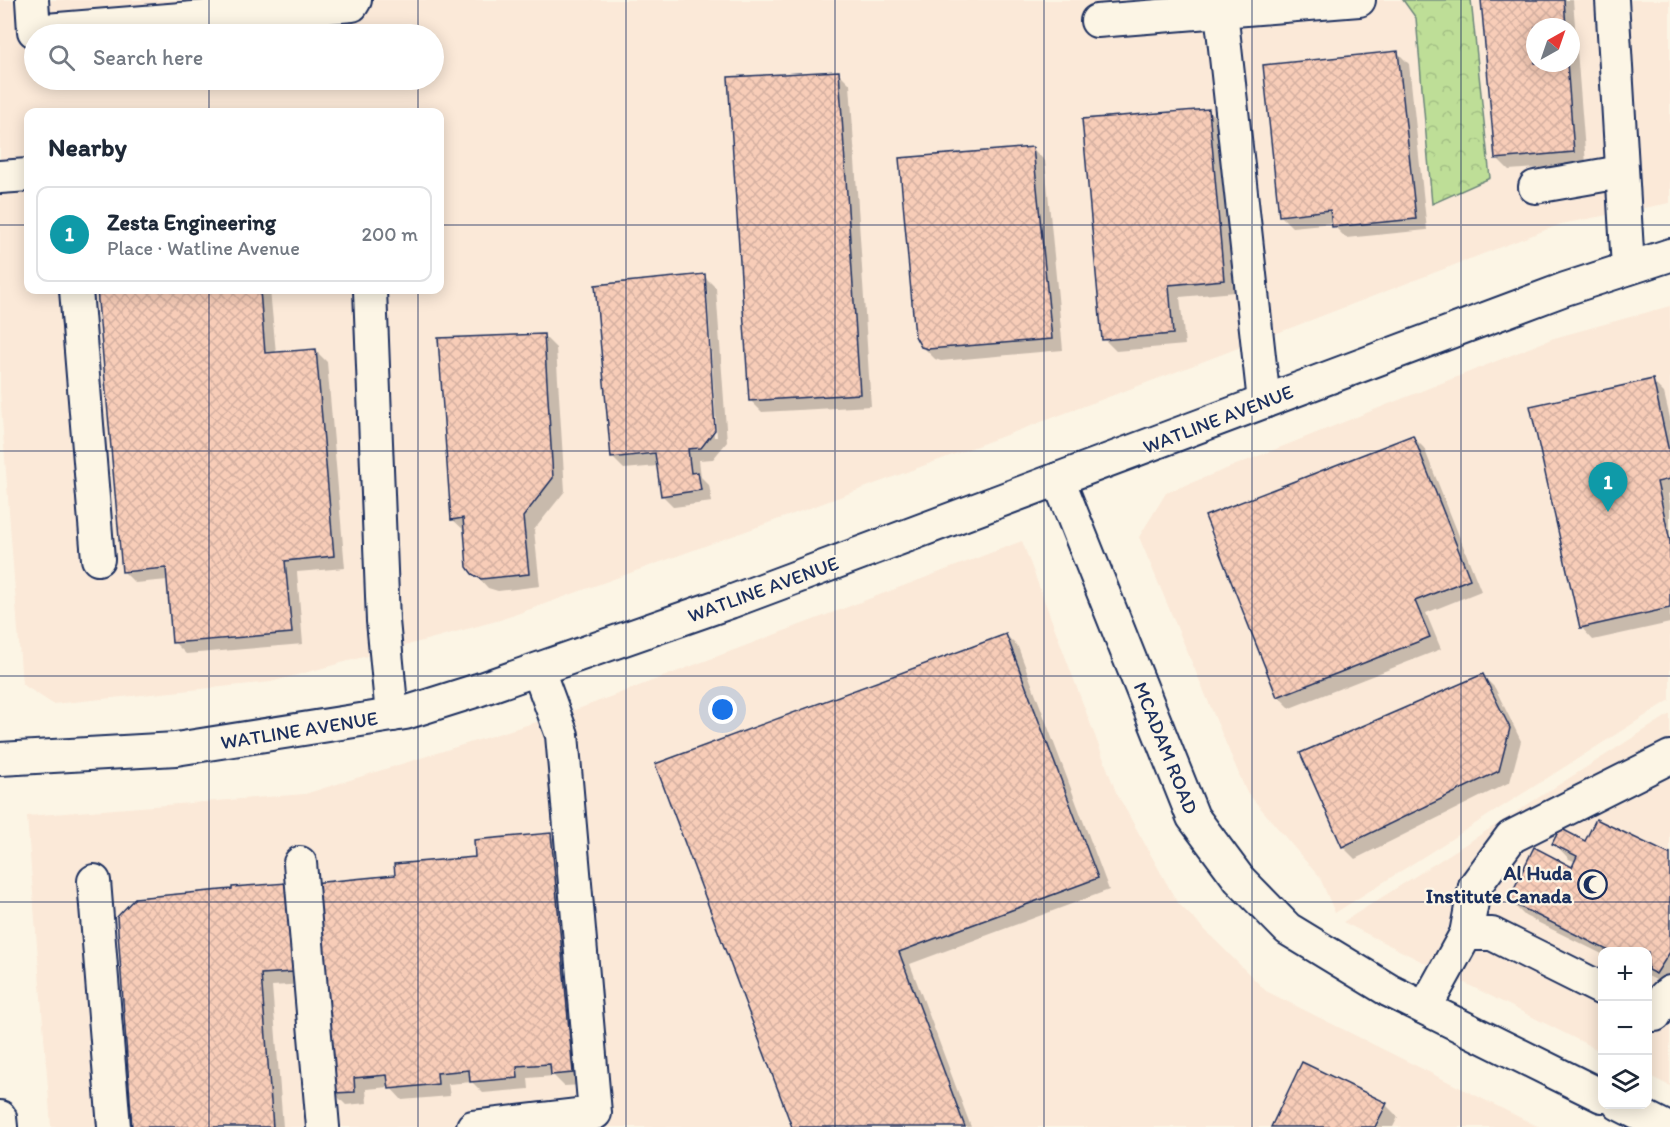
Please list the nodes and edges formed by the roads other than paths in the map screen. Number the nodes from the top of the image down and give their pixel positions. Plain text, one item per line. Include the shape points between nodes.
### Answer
1 (32, 0) edge
2 (355, 0) edge
3 (1359, 0) edge
4 (1612, 0) edge
5 (1221, 11) junction
6 (1097, 21) dead end
7 (34, 24) edge
8 (120, 24) edge
9 (1622, 172) junction
10 (24, 175) edge
11 (0, 177) edge
12 (1535, 187) dead end
13 (1670, 255) edge
14 (1629, 268) junction
15 (76, 294) edge
16 (370, 294) edge
17 (1264, 402) junction
18 (1058, 479) junction
19 (98, 559) dead end
20 (538, 670) junction
21 (392, 715) junction
22 (1670, 758) edge
23 (0, 759) edge
24 (300, 863) dead end
25 (94, 881) dead end
26 (1466, 934) junction
27 (1598, 987) edge
28 (1425, 1008) junction
29 (1598, 1094) edge
30 (1629, 1109) edge
31 (0, 1117) edge
32 (1, 1127) edge
33 (114, 1127) edge
34 (323, 1127) edge
35 (473, 1127) edge
36 (1665, 1127) edge

1 - 7 street
2 - 8 street via 352,5
3 - 5 street
4 - 9 street
5 - 6 street
5 - 17 street
9 - 12 street
9 - 14 street
10 - 11 street
13 - 14 street, WATLINE AVENUE
14 - 17 street, WATLINE AVENUE
15 - 19 street
16 - 21 street via 383,621
17 - 18 street, WATLINE AVENUE
18 - 20 street, WATLINE AVENUE
18 - 28 street, MCADAM ROAD via 1193,817 1239,879 1288,929
20 - 21 street, WATLINE AVENUE
20 - 35 street via 562,735 595,1113
21 - 23 street, WATLINE AVENUE via 176,749
22 - 26 street via 1511,837 1475,886
24 - 34 street
25 - 33 street
26 - 27 street via 1492,934
26 - 28 street
28 - 29 street, MCADAM ROAD
30 - 36 street
31 - 32 street

